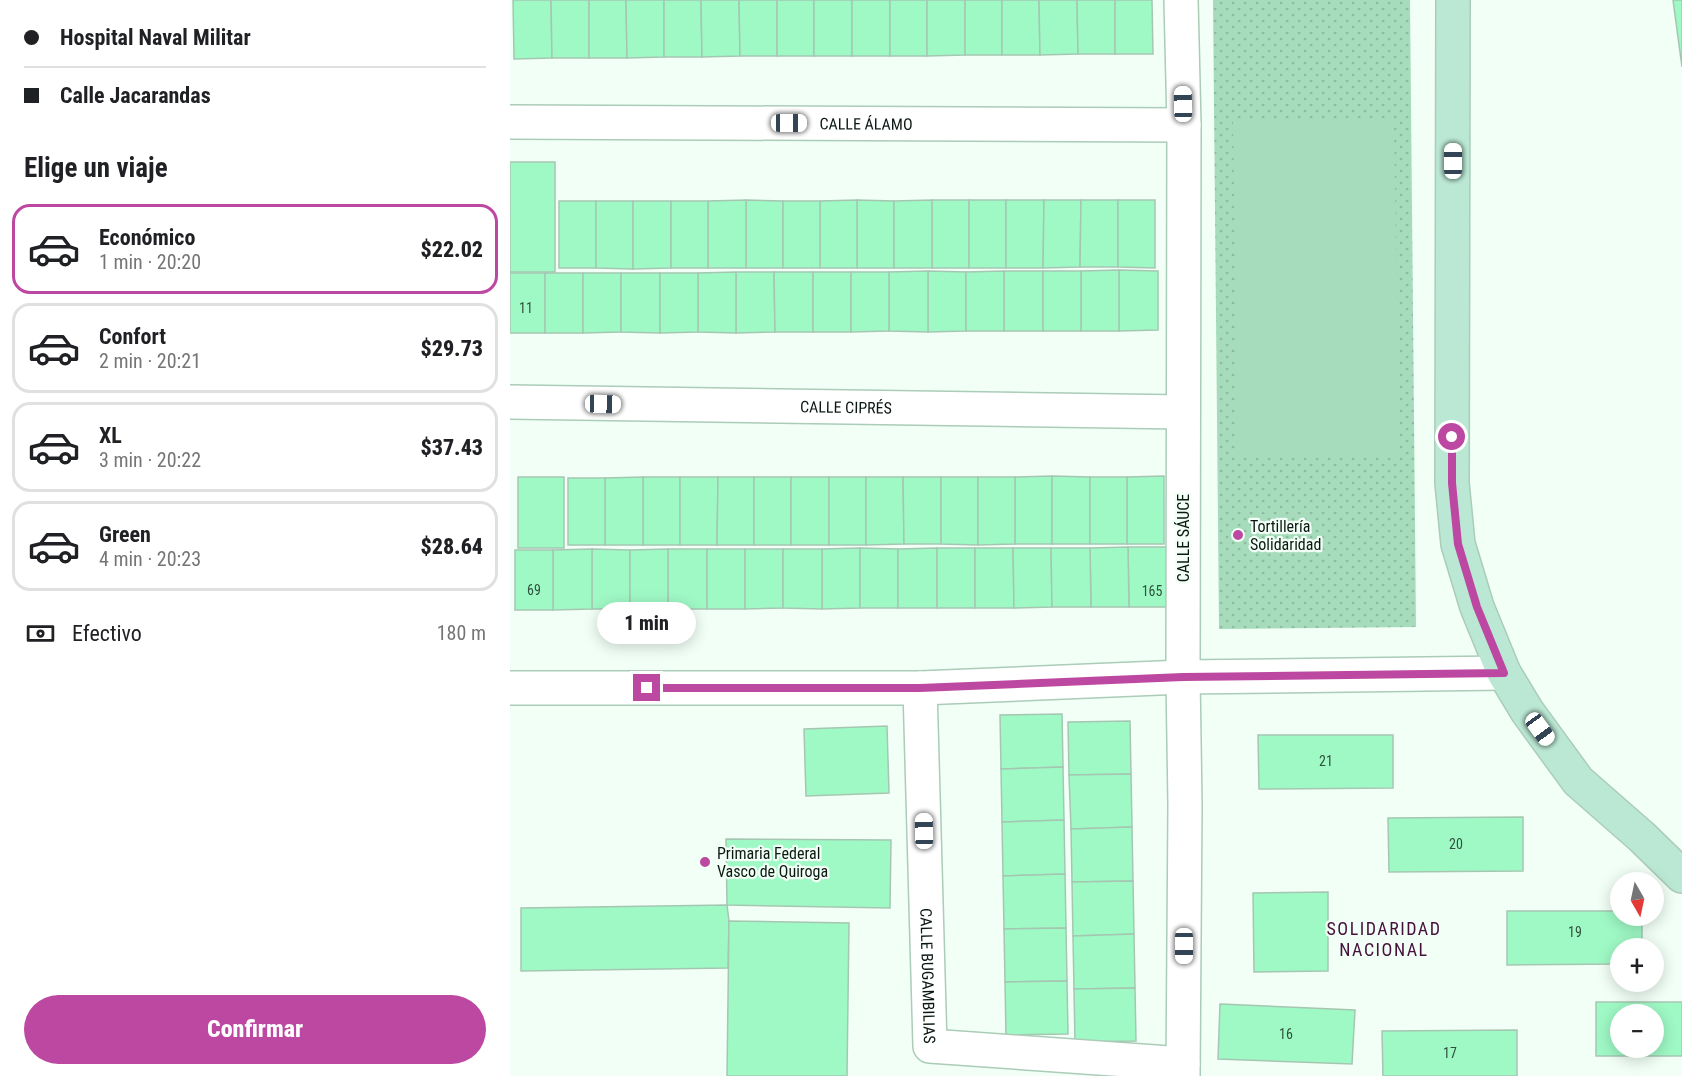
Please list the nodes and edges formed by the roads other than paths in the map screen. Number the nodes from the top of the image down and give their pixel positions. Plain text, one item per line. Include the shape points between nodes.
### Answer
1 (1181, 0) edge
2 (1453, 0) edge
3 (510, 122) edge
4 (1184, 125) junction
5 (510, 402) edge
6 (1183, 412) junction
7 (1504, 673) junction
8 (1183, 677) junction
9 (510, 688) edge
10 (920, 688) junction
11 (1682, 876) edge
12 (1183, 1070) edge

1 - 4 street, CALLE SÁUCE
2 - 7 street via 1452,483 1458,544 1477,607
3 - 4 street, CALLE ÁLAMO
4 - 6 street, CALLE SÁUCE
5 - 6 street, CALLE CIPRÉS
6 - 8 street, CALLE SÁUCE
7 - 8 street
7 - 11 street via 1578,781
8 - 10 street
8 - 12 street, CALLE SÁUCE
9 - 10 street
10 - 12 street, CALLE BUGAMBILIAS via 930,1046

